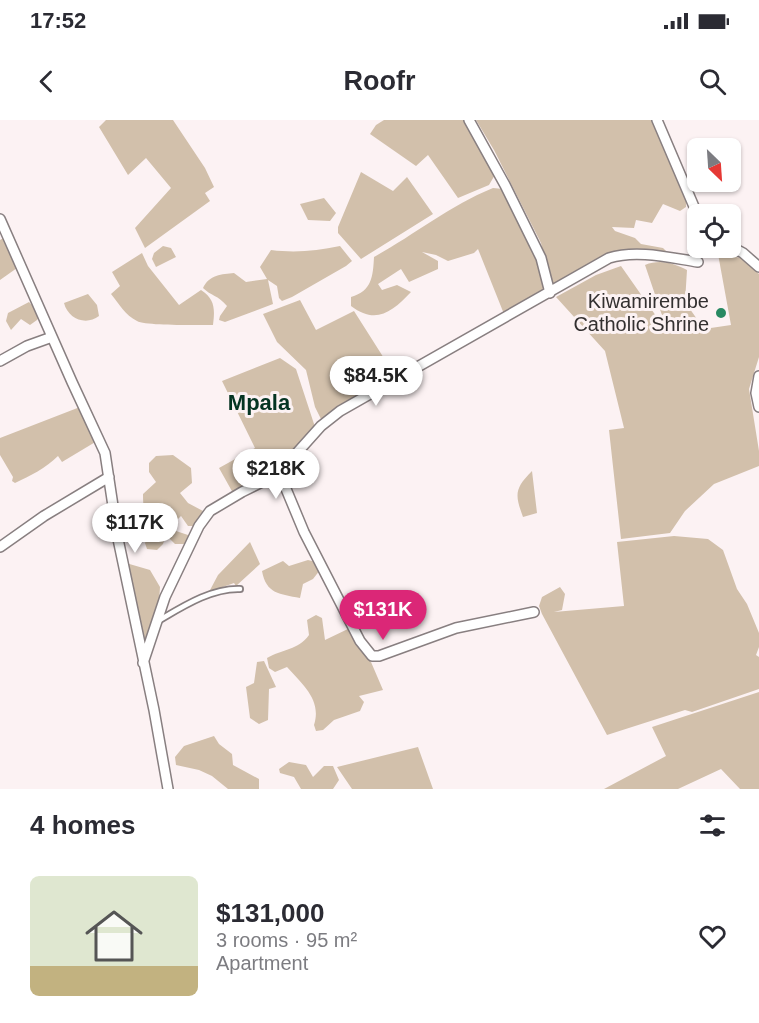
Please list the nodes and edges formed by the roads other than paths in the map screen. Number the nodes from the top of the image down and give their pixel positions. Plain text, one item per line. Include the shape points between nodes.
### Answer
1 (469, 120) edge
2 (657, 120) edge
3 (693, 204) edge
4 (0, 219) edge
5 (741, 252) edge
6 (698, 262) dead end
7 (759, 267) edge
8 (550, 293) junction
9 (52, 337) junction
10 (0, 361) edge
11 (759, 376) edge
12 (759, 406) edge
13 (278, 474) junction
14 (109, 477) junction
15 (1, 544) edge
16 (240, 589) dead end
17 (534, 612) dead end
18 (157, 622) junction
19 (143, 663) junction
20 (168, 789) edge

1 - 8 street via 541,258
2 - 3 street
4 - 9 street
5 - 7 street
6 - 8 street via 664,256 615,256
8 - 13 street via 340,411 321,426
9 - 10 street
9 - 14 street via 105,453
11 - 12 street
13 - 17 street via 360,641 372,656 456,628
13 - 18 street via 210,511 165,597
14 - 15 street
14 - 19 street
16 - 18 lane via 228,588 196,600
18 - 19 street
19 - 20 street

